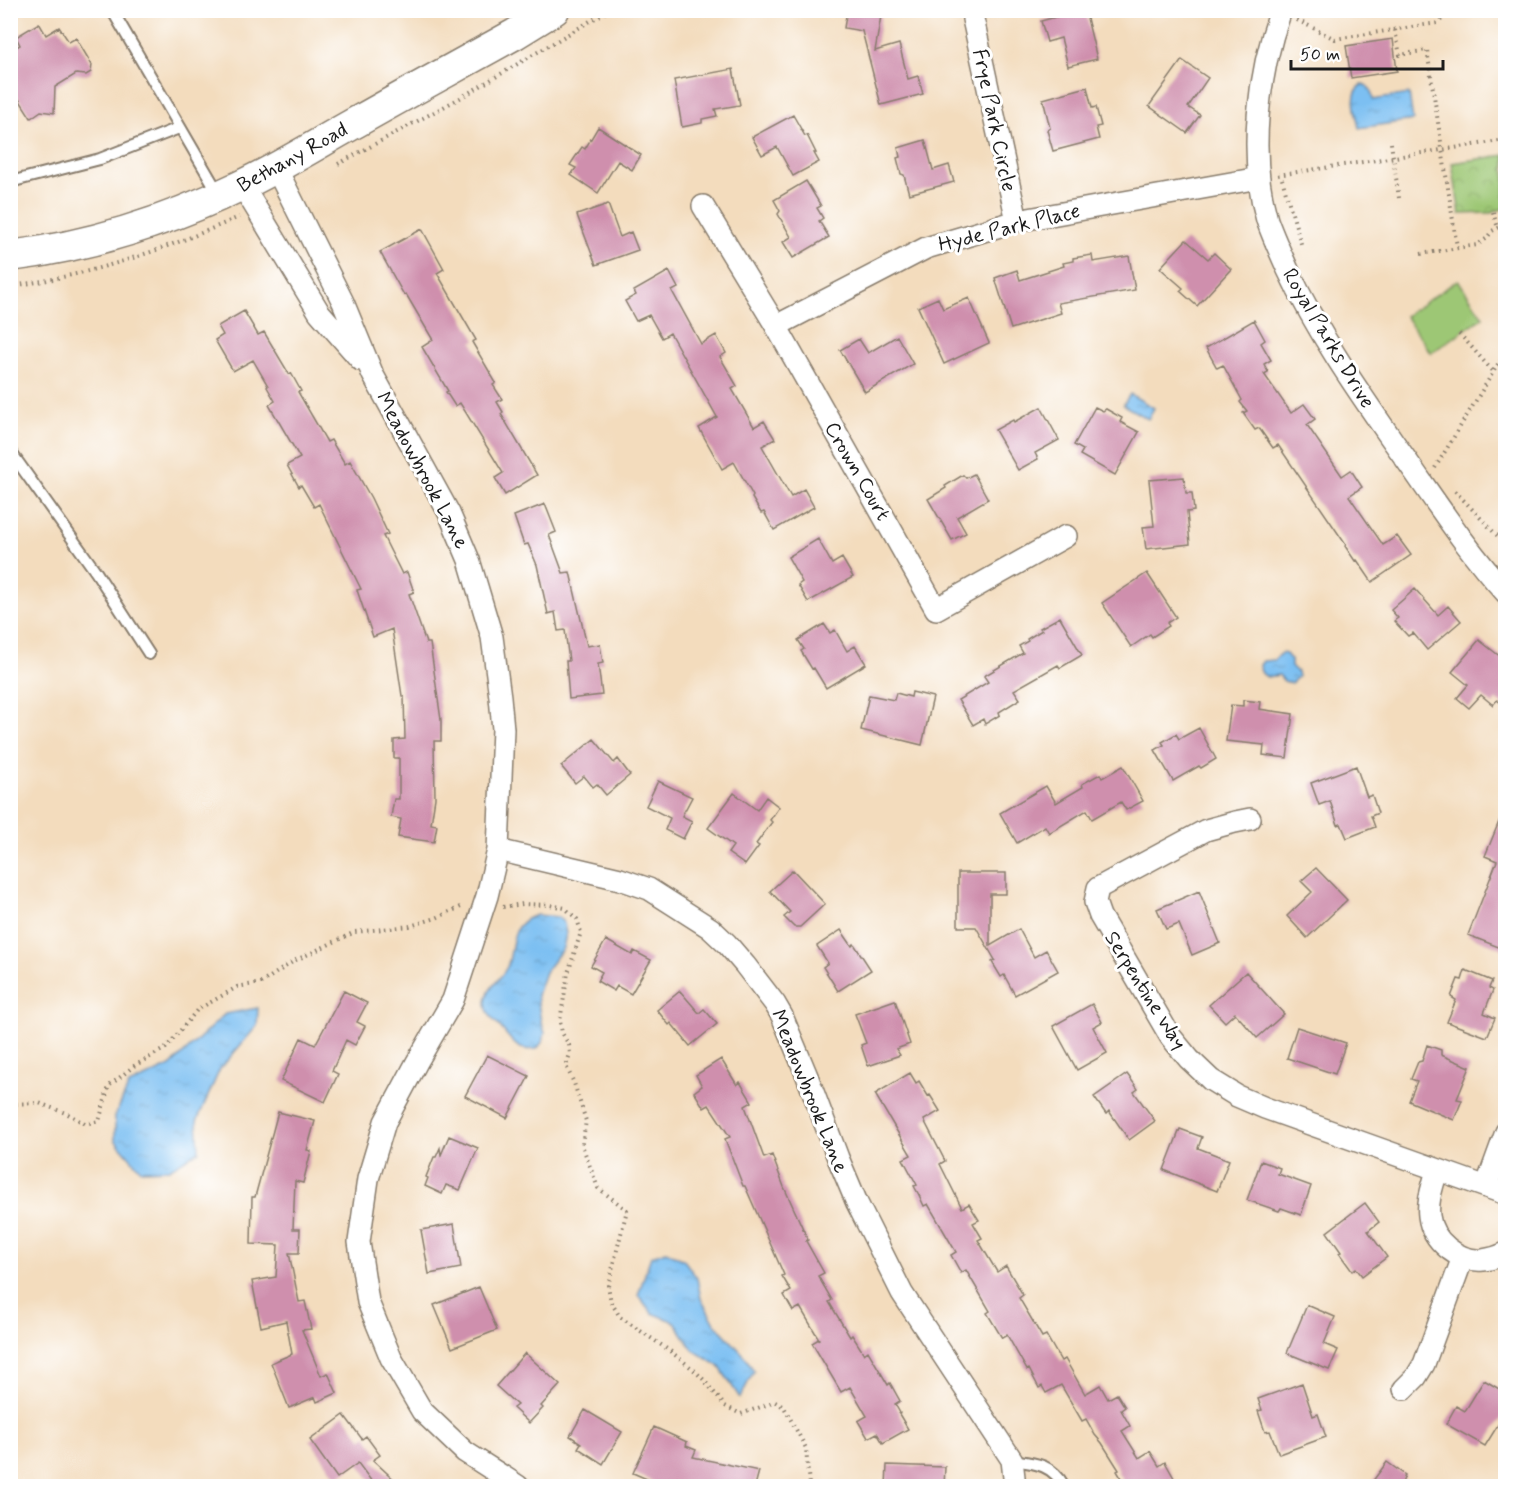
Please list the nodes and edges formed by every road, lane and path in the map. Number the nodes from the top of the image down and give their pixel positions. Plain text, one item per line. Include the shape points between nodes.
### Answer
1 (112, 10) edge
2 (554, 10) edge
3 (609, 10) edge
4 (1454, 10) edge
5 (1289, 19) edge
6 (973, 20) dead end
7 (1395, 30) junction
8 (179, 128) junction
9 (1506, 140) edge
10 (1391, 143) dead end
11 (1442, 150) junction
12 (1392, 158) junction
13 (334, 165) dead end
14 (1280, 165) dead end
15 (276, 168) junction
16 (1280, 175) junction
17 (1259, 178) junction
18 (10, 182) edge
19 (231, 190) junction
20 (1399, 198) dead end
21 (703, 206) dead end
22 (1493, 212) dead end
23 (1017, 221) junction
24 (1506, 225) edge
25 (1498, 228) junction
26 (1457, 247) junction
27 (1303, 250) dead end
28 (1420, 254) dead end
29 (10, 256) edge
30 (776, 326) junction
31 (1459, 334) dead end
32 (1506, 351) edge
33 (1493, 371) junction
34 (373, 375) junction
35 (10, 451) edge
36 (1430, 457) dead end
37 (1436, 466) junction
38 (1433, 480) junction
39 (1454, 491) dead end
40 (1066, 536) dead end
41 (1506, 545) edge
42 (1506, 593) edge
43 (149, 654) dead end
44 (1250, 819) dead end
45 (498, 850) junction
46 (460, 907) dead end
47 (503, 907) dead end
48 (10, 1104) edge
49 (1506, 1132) edge
50 (1437, 1170) junction
51 (1496, 1191) edge
52 (1506, 1253) edge
53 (1463, 1257) junction
54 (1404, 1389) dead end
55 (1012, 1460) junction
56 (518, 1486) edge
57 (809, 1486) edge
58 (1015, 1486) edge
59 (1064, 1486) edge

1 - 8 lane
2 - 15 main road, Bethany Road
3 - 13 path via 460,98
4 - 7 path via 1437,23
5 - 7 path via 1335,39
5 - 17 street, Royal Parks Drive via 1271,40 1261,84 1257,130
6 - 23 street, Frye Park Circle
7 - 11 path via 1400,54 1427,50
8 - 18 lane via 100,159
8 - 19 lane
9 - 11 path
10 - 12 path
11 - 12 path
11 - 26 path
12 - 16 path
12 - 20 path
14 - 16 path
15 - 19 main road, Bethany Road
15 - 34 street, Meadowbrook Lane via 343,302
16 - 17 path
16 - 27 path
17 - 23 street, Hyde Park Place
17 - 38 street, Royal Parks Drive via 1278,249 1320,330 1378,419
19 - 29 main road, Bethany Road via 165,218 96,240
19 - 34 street, Meadowbrook Lane via 319,312
21 - 30 street, Crown Court
22 - 25 path
23 - 30 street, Hyde Park Place via 926,248
24 - 25 path
25 - 26 path via 1477,244
26 - 28 path
30 - 40 street, Crown Court via 936,609
31 - 33 path
32 - 33 path
33 - 37 path
34 - 45 street, Meadowbrook Lane via 460,536 492,637 503,729
35 - 43 lane
36 - 37 path
37 - 38 path
37 - 38 path
38 - 42 street, Royal Parks Drive via 1475,556
39 - 41 path
44 - 50 street, Serpentine Way via 1206,830 1098,888 1095,902 1100,916 1170,1036 1212,1080 1265,1108
45 - 55 street, Meadowbrook Lane via 620,879 649,890 710,928 745,965 782,1016 857,1203 903,1293
45 - 56 street, Meadowbrook Lane via 453,1000 385,1122 368,1179 359,1242 368,1302 391,1358 422,1411 465,1452
46 - 48 path via 410,926 355,932 294,961 261,983 237,987 197,1010 166,1048 134,1066 110,1086 99,1120 85,1124 39,1103
47 - 57 path via 524,904 566,908 577,919 581,932 568,973 560,1021 569,1045 566,1066 586,1120 582,1145 598,1188 627,1210 608,1286 610,1302 620,1317 693,1368 725,1406 741,1413 775,1402 784,1407 806,1448
49 - 51 street
50 - 51 street, Serpentine Way
50 - 53 street via 1429,1202 1431,1226 1439,1240
52 - 53 street via 1481,1260
53 - 54 street via 1424,1364
55 - 58 street, Meadowbrook Lane
55 - 59 lane via 1040,1464 1058,1475

